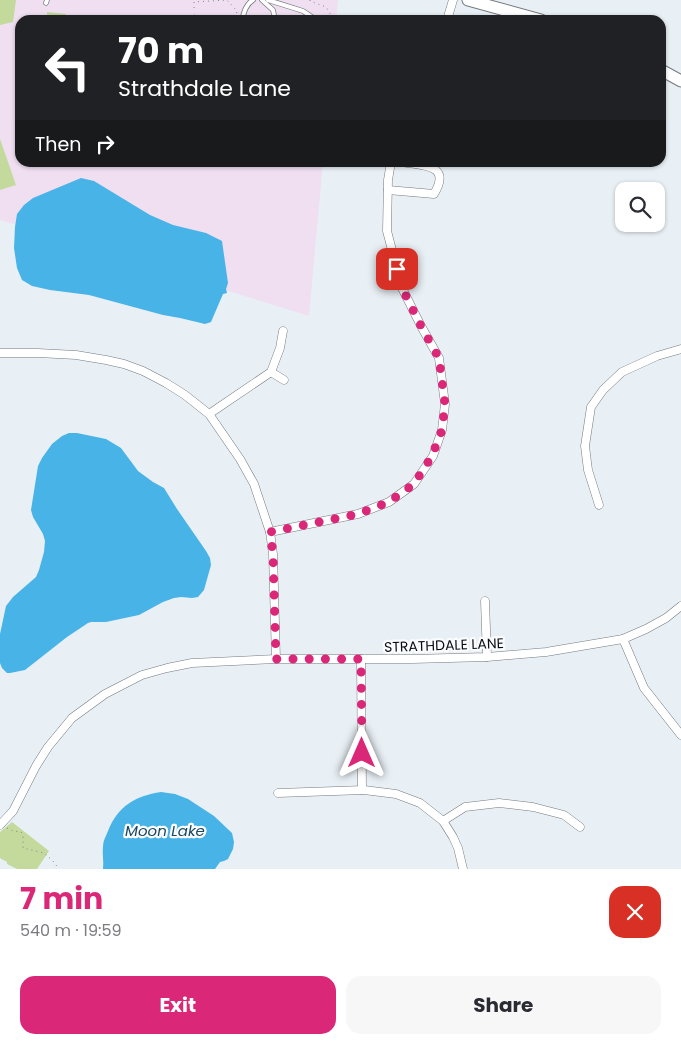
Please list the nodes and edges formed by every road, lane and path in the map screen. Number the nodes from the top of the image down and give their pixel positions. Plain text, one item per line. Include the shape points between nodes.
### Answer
1 (253, 0) edge
2 (262, 0) edge
3 (268, 0) edge
4 (310, 0) edge
5 (453, 0) edge
6 (468, 0) edge
7 (194, 8) dead end
8 (236, 15) edge
9 (244, 15) edge
10 (274, 15) edge
11 (310, 15) edge
12 (331, 15) edge
13 (448, 15) edge
14 (522, 15) edge
15 (666, 73) edge
16 (681, 81) edge
17 (391, 167) edge
18 (430, 167) edge
19 (388, 190) junction
20 (283, 331) dead end
21 (681, 349) edge
22 (0, 353) edge
23 (271, 372) junction
24 (284, 380) dead end
25 (209, 414) junction
26 (599, 505) dead end
27 (270, 532) junction
28 (485, 601) dead end
29 (681, 606) edge
30 (623, 639) junction
31 (487, 657) junction
32 (276, 659) junction
33 (361, 659) junction
34 (681, 735) edge
35 (362, 790) junction
36 (278, 793) dead end
37 (443, 821) junction
38 (1, 825) edge
39 (580, 827) dead end
40 (58, 869) edge
41 (463, 869) edge

1 - 9 lane
2 - 10 lane
3 - 11 lane
4 - 12 path via 326,7
5 - 13 street
6 - 14 street
7 - 8 path via 194,2 227,0
15 - 16 street
17 - 19 street
18 - 19 street via 436,169 440,179 434,194
19 - 27 street via 387,231 402,288 439,358 445,404 442,430 432,456 414,484 389,502 358,514
20 - 23 street
21 - 26 street via 622,372 591,407 585,446 588,470
22 - 25 street via 76,355 124,364 166,383
23 - 24 street
23 - 25 street
25 - 27 street via 254,484
27 - 32 street
28 - 31 street
29 - 30 street, STRATHDALE LANE via 666,618
30 - 31 street, STRATHDALE LANE via 546,652
30 - 34 street via 644,688
31 - 33 street, STRATHDALE LANE
32 - 33 street, STRATHDALE LANE
32 - 38 street, STRATHDALE LANE via 192,663 167,668 142,675 104,694 72,718 48,747
33 - 35 street
35 - 36 street
35 - 37 street via 396,794 420,803
37 - 39 street via 465,807 498,803 564,815
37 - 41 street via 453,836
38 - 40 path via 21,832 24,848 44,853

